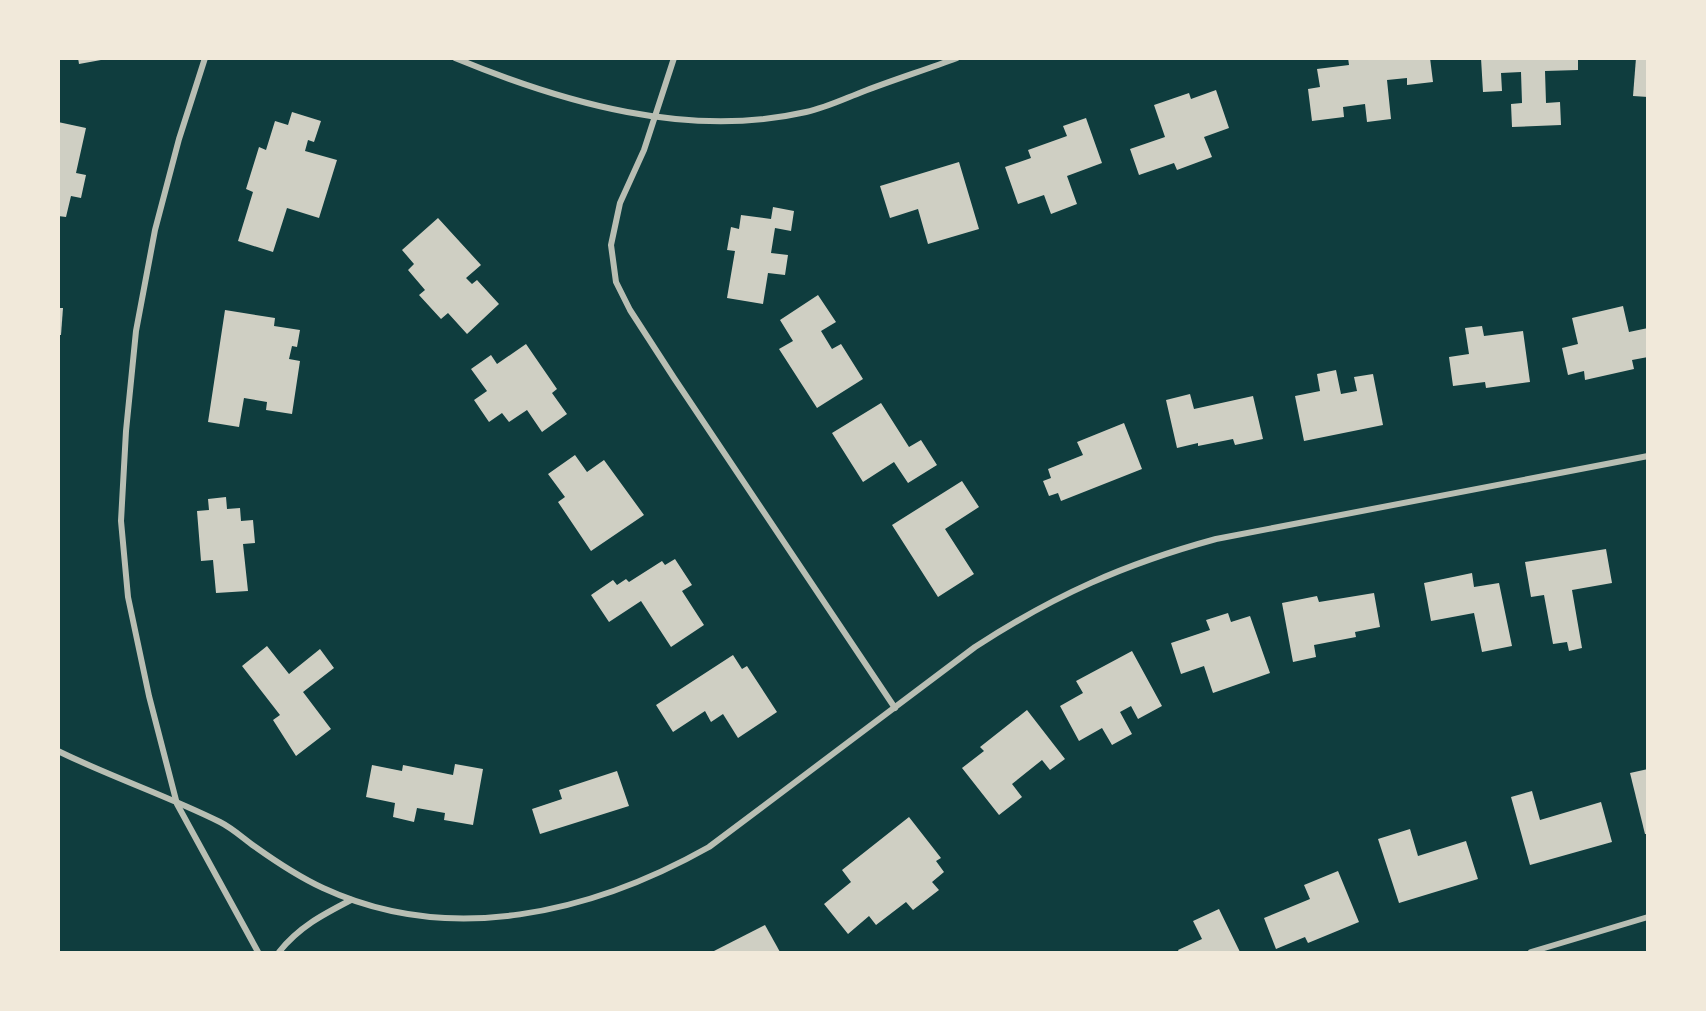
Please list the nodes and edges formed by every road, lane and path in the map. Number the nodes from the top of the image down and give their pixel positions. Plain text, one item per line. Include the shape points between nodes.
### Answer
1 (205, 58) edge
2 (455, 58) edge
3 (674, 58) edge
4 (957, 58) edge
5 (656, 116) junction
6 (1647, 456) edge
7 (896, 708) junction
8 (58, 751) edge
9 (177, 804) junction
10 (351, 900) junction
11 (1647, 917) edge
12 (258, 952) edge
13 (279, 952) edge
14 (1531, 952) edge

1 - 9 street via 155,230 136,331 121,521 128,597
2 - 5 street via 559,96
3 - 5 street
4 - 5 street via 807,112 725,122
5 - 7 street via 620,203 611,245 616,282 630,310
6 - 7 street via 1216,539 1157,555 1098,578 1010,624
7 - 10 street via 709,847 665,872 623,889 529,914 474,919 431,918
8 - 9 street
9 - 10 street via 222,823 294,872
9 - 12 street
10 - 13 street via 312,919
11 - 14 street

